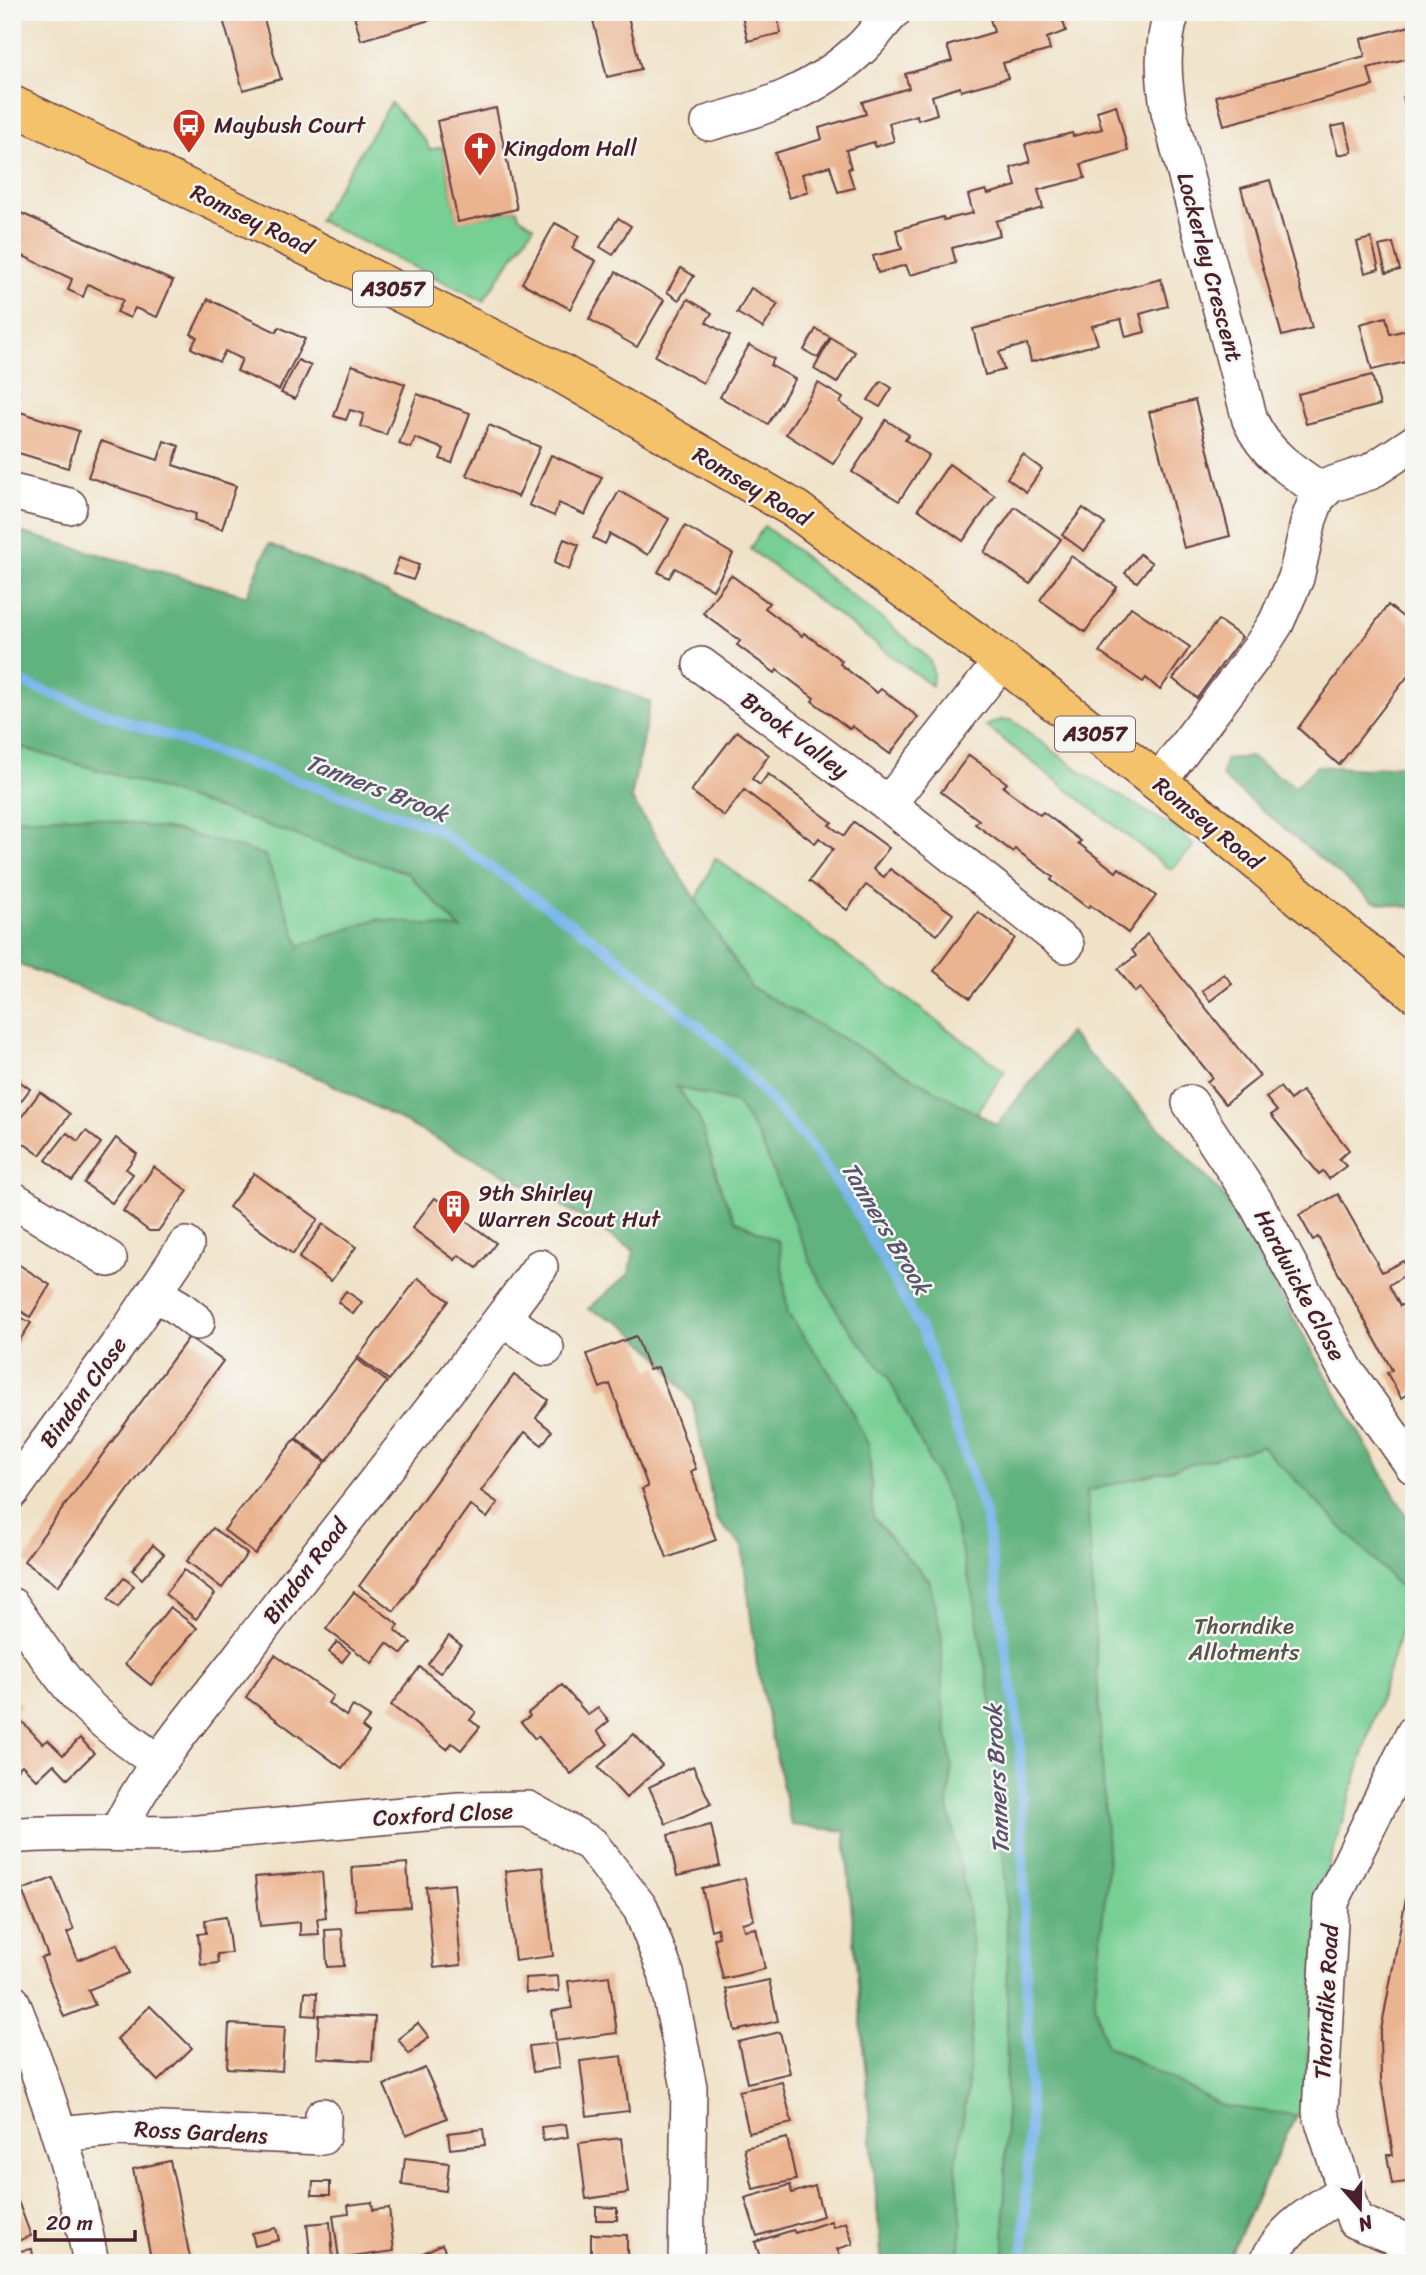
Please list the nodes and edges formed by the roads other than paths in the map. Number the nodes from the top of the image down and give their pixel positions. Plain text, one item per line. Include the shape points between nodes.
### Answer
1 (893, 12) edge
2 (1172, 12) edge
3 (12, 105) edge
4 (709, 122) dead end
5 (1414, 443) edge
6 (1322, 491) junction
7 (12, 492) edge
8 (69, 506) dead end
9 (1002, 661) junction
10 (701, 665) dead end
11 (1157, 783) junction
12 (888, 804) junction
13 (1066, 945) dead end
14 (1414, 992) edge
15 (1190, 1103) dead end
16 (12, 1199) edge
17 (186, 1244) dead end
18 (109, 1259) dead end
19 (540, 1267) dead end
20 (154, 1293) junction
21 (503, 1318) junction
22 (197, 1322) dead end
23 (546, 1348) dead end
24 (1414, 1466) edge
25 (12, 1492) edge
26 (12, 1606) edge
27 (1414, 1733) edge
28 (159, 1763) junction
29 (118, 1832) junction
30 (12, 1836) edge
31 (12, 2002) edge
32 (323, 2116) dead end
33 (60, 2134) junction
34 (1345, 2192) junction
35 (1414, 2245) edge
36 (91, 2263) edge
37 (686, 2263) edge
38 (1267, 2263) edge

1 - 4 street via 862,47 817,84 771,104
2 - 6 street, Lockerley Crescent via 1164,57 1169,112 1250,420 1256,435 1280,462
3 - 9 main road, Romsey Road / A3057 via 248,216 559,372 795,509
5 - 6 street via 1370,472 1340,480
6 - 11 street via 1309,519 1296,578 1276,623
7 - 8 street
9 - 11 main road, Romsey Road / A3057
9 - 12 street
10 - 12 street, Brook Valley
11 - 14 main road, Romsey Road / A3057
12 - 13 street, Brook Valley
15 - 24 street, Hardwicke Close via 1256,1203 1347,1372
16 - 18 street
17 - 20 street, Bindon Close
19 - 21 street, Bindon Road
20 - 22 street
20 - 25 street, Bindon Close
21 - 23 street
21 - 28 street, Bindon Road
26 - 28 street via 77,1694
27 - 34 street, Thorndike Road via 1332,1902 1320,2112
28 - 29 street, Bindon Road
29 - 30 street, Coxford Close
29 - 37 street, Coxford Close via 162,1835 459,1810 528,1809 591,1844 641,1909 666,1973 689,2087
31 - 33 street
32 - 33 street, Ross Gardens via 322,2137 118,2128
33 - 36 street
34 - 35 street, Thorndike Road via 1355,2221
34 - 38 street via 1312,2211 1272,2249

